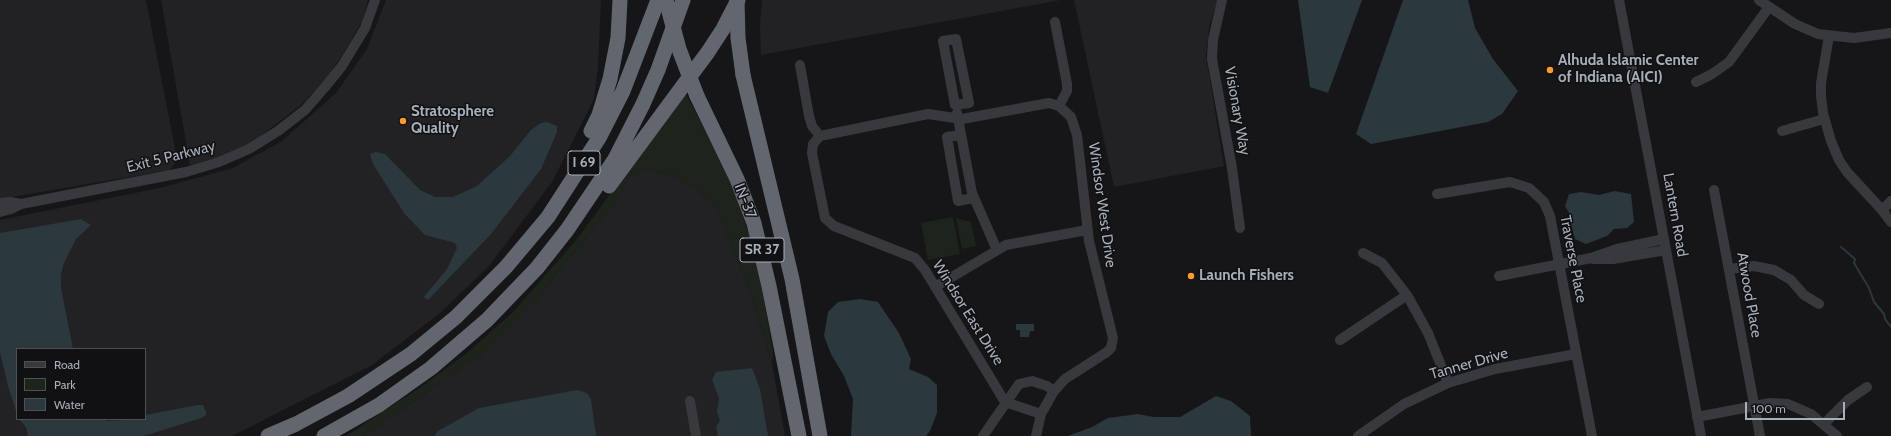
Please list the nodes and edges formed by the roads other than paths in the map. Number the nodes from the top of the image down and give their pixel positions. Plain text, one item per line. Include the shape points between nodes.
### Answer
1 (375, 0) edge
2 (620, 0) edge
3 (658, 0) edge
4 (666, 0) edge
5 (683, 0) edge
6 (737, 0) edge
7 (1222, 0) edge
8 (1619, 0) edge
9 (1759, 0) edge
10 (1769, 7) junction
11 (1055, 22) dead end
12 (1891, 33) edge
13 (1828, 36) junction
14 (800, 65) dead end
15 (1696, 82) dead end
16 (955, 105) junction
17 (1059, 106) junction
18 (958, 119) junction
19 (1824, 119) junction
20 (1782, 131) dead end
21 (961, 135) junction
22 (820, 136) junction
23 (1714, 190) dead end
24 (1437, 194) dead end
25 (973, 198) junction
26 (1891, 201) edge
27 (0, 203) edge
28 (21, 204) junction
29 (1882, 210) junction
30 (0, 212) edge
31 (1891, 222) edge
32 (1240, 228) dead end
33 (567, 230) junction
34 (1087, 230) junction
35 (1665, 244) junction
36 (997, 250) junction
37 (1363, 253) dead end
38 (1559, 264) junction
39 (1729, 269) junction
40 (1499, 276) dead end
41 (935, 287) junction
42 (1407, 295) junction
43 (472, 302) junction
44 (1819, 304) dead end
45 (1340, 340) dead end
46 (1576, 354) junction
47 (1448, 383) junction
48 (1867, 387) dead end
49 (1054, 391) junction
50 (690, 401) dead end
51 (1005, 402) junction
52 (1755, 406) junction
53 (1041, 414) junction
54 (1697, 417) junction
55 (1824, 424) junction
56 (268, 436) edge
57 (324, 436) edge
58 (696, 436) edge
59 (799, 436) edge
60 (821, 436) edge
61 (983, 436) edge
62 (1036, 436) edge
63 (1358, 436) edge
64 (1592, 436) edge
65 (1701, 436) edge
66 (1760, 436) edge
67 (1837, 436) edge

1 - 28 street, Exit 5 Parkway via 365,28 325,88 305,110 254,146 219,162 186,172
2 - 43 highway via 616,52 607,93 561,193
3 - 43 highway, I 69 via 623,91 581,168 536,232
4 - 59 highway, IN-37 / SR 37, bridge via 679,49 697,96 737,179 754,223
5 - 33 highway, I 69 via 658,70 626,137 603,179
6 - 33 highway via 708,52 607,189
6 - 60 highway, IN-37 / SR 37, bridge via 738,38 743,75 784,242
7 - 32 street, Visionary Way via 1212,50
8 - 35 street, Lantern Road
9 - 10 street
10 - 13 street via 1806,30
10 - 15 street via 1729,62
11 - 17 street via 1067,84 1067,91
12 - 13 street via 1865,38
13 - 19 street via 1820,96
14 - 22 street via 810,121
16 - 16 street via 943,41 956,38 969,103
16 - 18 street
17 - 18 street via 1049,103
17 - 34 street, Windsor West Drive via 1071,117 1077,135
18 - 21 street
18 - 22 street via 928,114
19 - 20 street
19 - 29 street via 1839,160
21 - 25 street
21 - 25 street via 947,137 958,201
22 - 41 street, Windsor East Drive via 813,144 812,153 825,218 834,226 915,258
23 - 39 street, Atwood Place
24 - 38 street, Traverse Place via 1503,182 1529,188 1541,197 1548,209
25 - 36 street
26 - 29 street
27 - 28 street
28 - 30 street
29 - 31 street
33 - 57 highway, I 69 via 514,294 459,346 401,390
34 - 36 street via 1011,244
34 - 49 street, Windsor West Drive via 1092,260 1112,330 1112,343 1107,352 1064,379
35 - 38 street via 1617,249 1591,258
35 - 54 street, Lantern Road
36 - 41 street
37 - 42 street via 1382,263
38 - 40 street
38 - 46 street, Traverse Place
39 - 44 street via 1754,266 1774,270 1791,280 1804,295
39 - 52 street, Atwood Place
41 - 51 street, Windsor East Drive
42 - 45 street
42 - 47 street via 1428,333
43 - 56 highway, I 69 via 411,354 368,384
46 - 47 street, Tanner Drive via 1495,369
46 - 64 street, Traverse Place
47 - 63 street, Tanner Drive via 1404,404
48 - 55 street via 1848,400
49 - 51 street via 1039,383 1025,382 1015,388
49 - 53 street, Windsor West Drive
50 - 58 street
51 - 53 street
51 - 61 street
52 - 54 street
52 - 55 street via 1788,404 1804,409
52 - 66 street, Atwood Place
53 - 62 street, Windsor West Drive
54 - 65 street, Lantern Road
55 - 67 street

